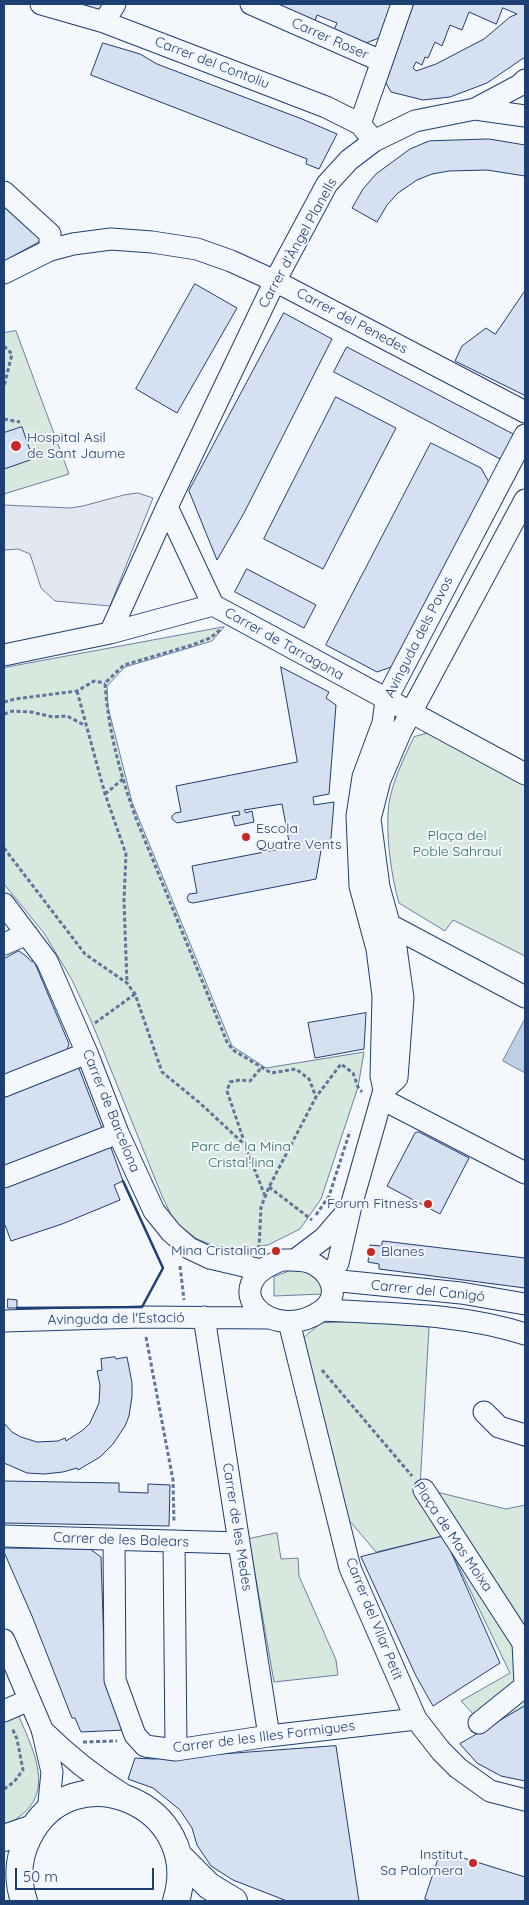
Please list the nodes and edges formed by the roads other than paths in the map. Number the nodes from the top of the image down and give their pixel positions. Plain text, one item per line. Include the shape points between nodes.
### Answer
1 (41, 4) edge
2 (116, 4) edge
3 (251, 4) edge
4 (402, 4) edge
5 (104, 22) junction
6 (381, 61) junction
7 (525, 80) edge
8 (475, 109) junction
9 (525, 116) edge
10 (360, 124) junction
11 (374, 140) junction
12 (4, 192) edge
13 (50, 250) junction
14 (4, 273) edge
15 (275, 281) junction
16 (525, 412) edge
17 (525, 435) edge
18 (525, 500) edge
19 (167, 507) junction
20 (213, 605) junction
21 (110, 633) junction
22 (4, 655) edge
23 (386, 700) junction
24 (412, 713) junction
25 (525, 774) edge
26 (4, 904) edge
27 (380, 924) junction
28 (27, 934) junction
29 (4, 944) edge
30 (525, 996) edge
31 (88, 1053) junction
32 (4, 1086) edge
33 (383, 1094) junction
34 (118, 1133) junction
35 (525, 1173) edge
36 (4, 1177) edge
37 (351, 1206) junction
38 (258, 1257) junction
39 (295, 1260) junction
40 (330, 1279) junction
41 (250, 1289) junction
42 (525, 1304) edge
43 (323, 1310) junction
44 (228, 1316) junction
45 (195, 1317) junction
46 (267, 1318) junction
47 (4, 1322) edge
48 (289, 1322) junction
49 (525, 1334) edge
50 (484, 1412) dead end
51 (525, 1435) edge
52 (424, 1490) road end
53 (4, 1536) edge
54 (114, 1540) junction
55 (174, 1541) junction
56 (239, 1542) junction
57 (4, 1640) edge
58 (525, 1685) edge
59 (29, 1700) junction
60 (4, 1711) edge
61 (416, 1719) junction
62 (478, 1723) dead end
63 (48, 1736) junction
64 (269, 1736) junction
65 (176, 1750) junction
66 (132, 1800) junction
67 (525, 1800) edge
68 (40, 1820) junction
69 (4, 1838) edge
70 (179, 1856) junction
71 (4, 1887) edge
72 (23, 1901) edge
73 (176, 1901) edge
74 (234, 1901) edge

1 - 5 street, Carrer del Contoliu
2 - 5 street
3 - 6 street, Carrer Roser
4 - 6 street
5 - 10 street, Carrer del Contoliu via 326,106
6 - 10 street
7 - 8 street, Carrer d'Àngel Planells
8 - 9 street
8 - 11 street, Carrer d'Àngel Planells via 415,121
10 - 11 street, Carrer del Contoliu
11 - 15 street, Carrer d'Àngel Planells via 348,160 327,184
12 - 13 street via 50,234
13 - 14 street, Carrer del Penedes
13 - 15 street, Carrer del Penedes via 111,239 152,242 197,249
15 - 16 street, Carrer del Penedes
15 - 19 street, Carrer d'Àngel Planells
17 - 23 street, Avinguda dels Pavos
18 - 24 street, Avinguda dels Pavos
19 - 20 street
19 - 21 street, Carrer d'Àngel Planells
20 - 21 street, Carrer de Tarragona
20 - 23 street, Carrer de Tarragona
21 - 22 street, Carrer de Tarragona
23 - 24 street, Carrer de Tarragona
23 - 27 street, Avinguda dels Pavos via 383,723 363,776 357,816 360,886
24 - 25 street, Carrer de Tarragona
24 - 27 street, Avinguda dels Pavos via 380,780 370,818
26 - 28 street, Carrer de Barcelona
27 - 30 street
27 - 33 street, Avinguda dels Pavos via 396,948 403,998 397,1078
28 - 29 street
28 - 31 street, Carrer de Barcelona via 47,961
31 - 32 street
31 - 34 street, Carrer de Barcelona
33 - 35 street
33 - 37 street, Avinguda dels Pavos
34 - 36 street
34 - 38 street, Carrer de Barcelona via 154,1211 189,1248 210,1258
37 - 39 street, Avinguda dels Pavos via 324,1238
37 - 40 street, Avinguda dels Pavos via 338,1264
38 - 39 street via 268,1265
38 - 41 street
39 - 40 street via 309,1262
40 - 42 street, Carrer del Canigó via 461,1293
40 - 43 street via 333,1293
41 - 44 street
41 - 46 street via 254,1306
43 - 48 street via 309,1319
43 - 49 street via 446,1317
44 - 45 street, Avinguda de l'Estació
44 - 46 street, Avinguda de l'Estació
45 - 47 street, Avinguda de l'Estació
45 - 56 street, Carrer de les Medes
46 - 48 street
48 - 61 street, Carrer del Vilar Petit via 350,1568
50 - 51 street via 499,1427
52 - 58 street, Plaça de Mas Moixa via 523,1643
53 - 54 street, Carrer de les Balears
54 - 55 street, Carrer de les Balears
54 - 65 street, Carrer de les Illes Formigues via 115,1680 136,1735 145,1746
55 - 56 street, Carrer de les Balears
55 - 65 street
56 - 64 street, Carrer de les Medes
57 - 59 street
58 - 62 street, Plaça de Mas Moixa
59 - 60 street
59 - 63 street
61 - 64 street, Carrer de les Illes Formigues
61 - 67 street, Carrer del Vilar Petit via 458,1768 490,1791
63 - 66 street via 94,1776
63 - 68 street via 52,1772
64 - 65 street, Carrer de les Illes Formigues
66 - 68 main road via 112,1794 71,1798
66 - 70 main road via 162,1822
68 - 69 main road
68 - 72 main road via 24,1846 20,1865
70 - 73 main road via 181,1879
70 - 74 main road via 210,1886
71 - 72 main road

